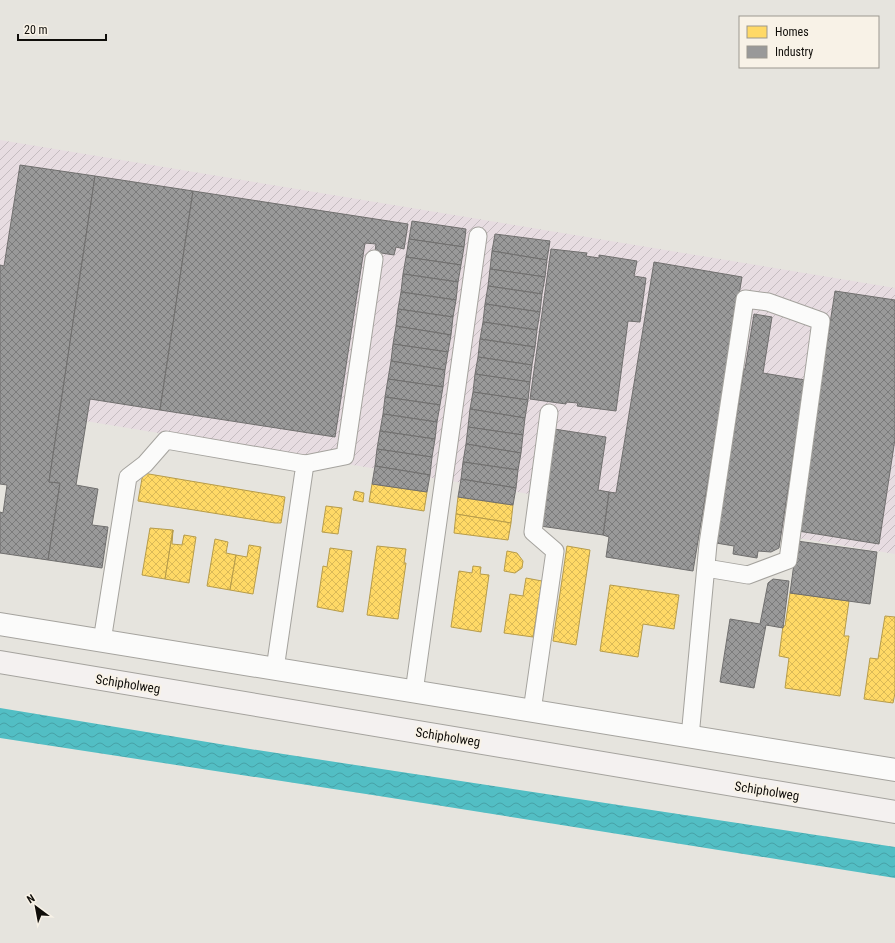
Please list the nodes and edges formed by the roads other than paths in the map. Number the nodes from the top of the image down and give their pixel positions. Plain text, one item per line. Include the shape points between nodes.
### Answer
1 (478, 236) dead end
2 (374, 259) dead end
3 (549, 413) dead end
4 (305, 464) junction
5 (706, 568) junction
6 (0, 624) edge
7 (102, 641) junction
8 (0, 662) edge
9 (275, 669) junction
10 (414, 692) junction
11 (532, 711) junction
12 (690, 737) junction
13 (895, 770) edge
14 (895, 812) edge

1 - 10 lane
2 - 4 lane via 345,456
3 - 11 lane via 533,532 555,551
4 - 7 lane via 166,440 145,464 128,477
4 - 9 lane
5 - 5 lane via 745,300 768,302 821,322 788,560 748,575
5 - 12 lane
6 - 7 street
7 - 9 street
8 - 14 main road, Schipholweg
9 - 10 street
10 - 11 street
11 - 12 street
12 - 13 street

